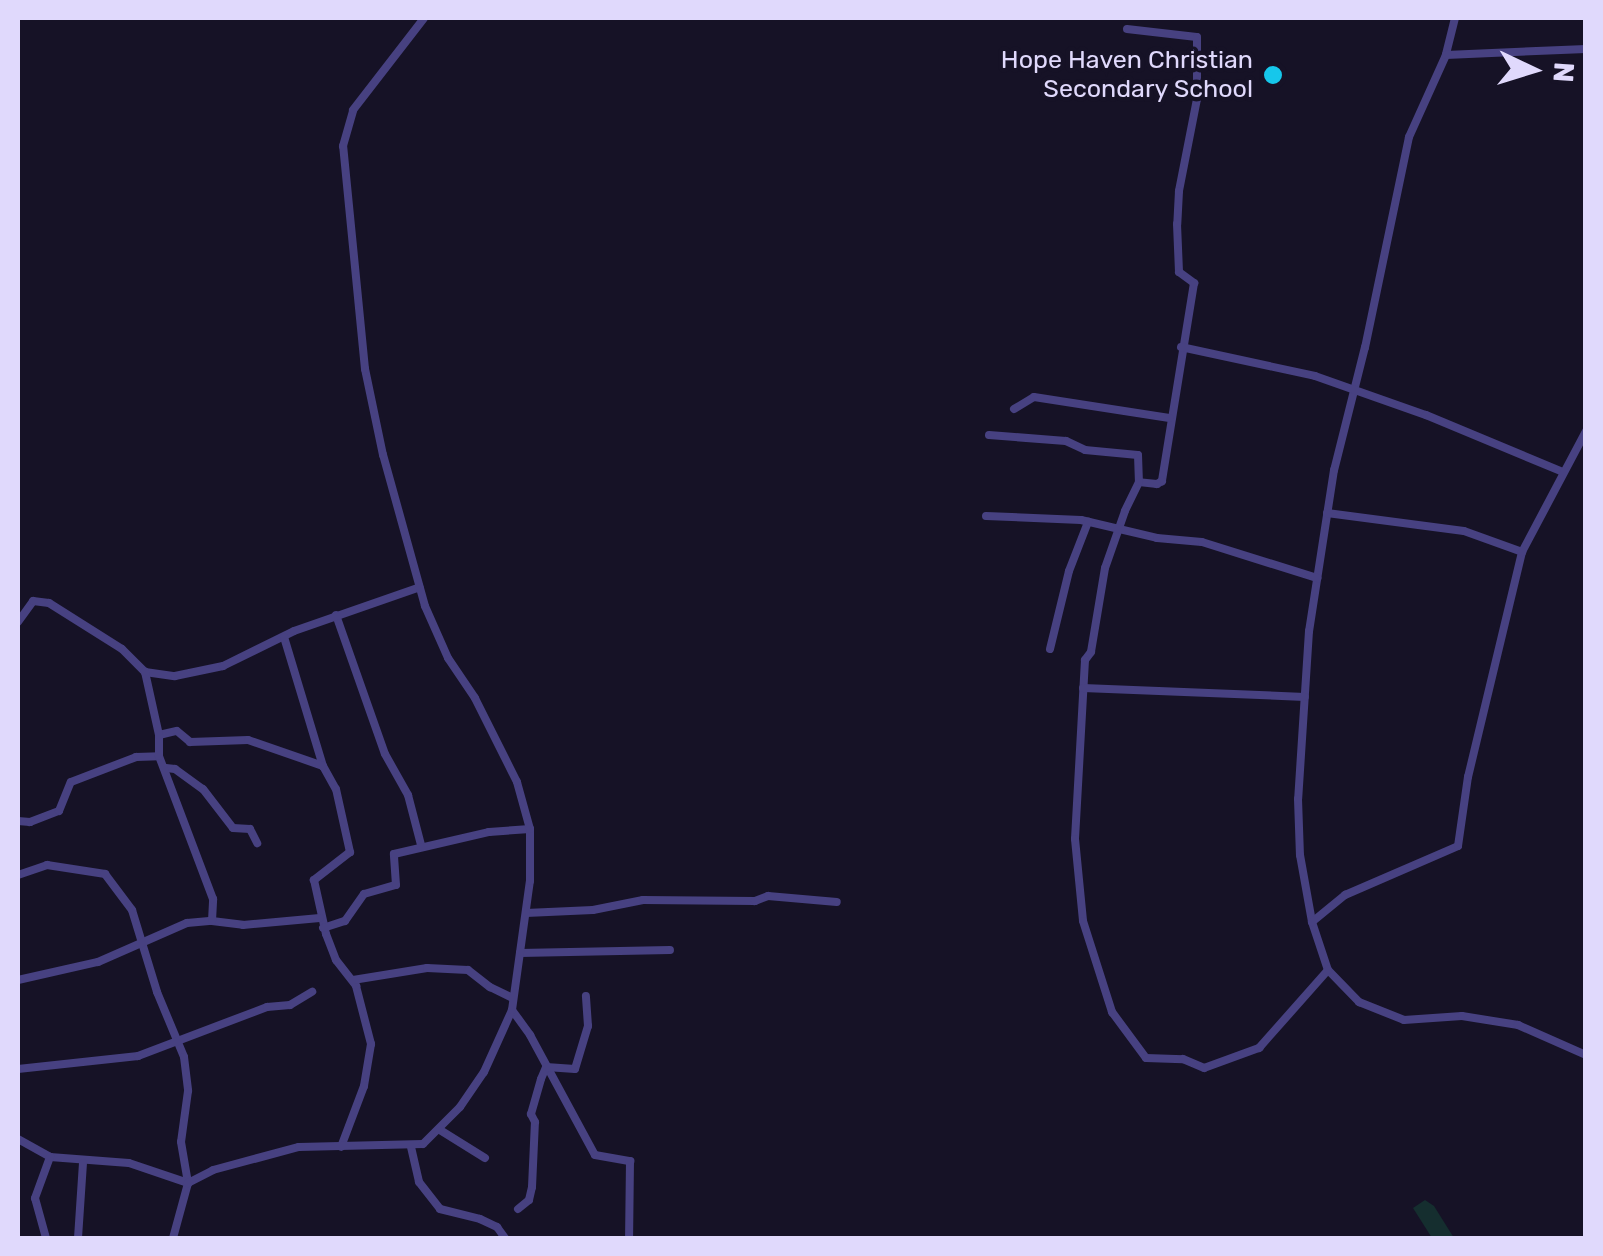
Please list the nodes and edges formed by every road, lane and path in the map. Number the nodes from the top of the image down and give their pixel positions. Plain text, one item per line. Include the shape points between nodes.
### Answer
1 (424, 18) edge
2 (1170, 18) edge
3 (1455, 18) edge
4 (1127, 29) dead end
5 (1167, 32) junction
6 (1586, 49) edge
7 (1446, 55) junction
8 (1182, 346) junction
9 (1353, 389) junction
10 (1014, 409) dead end
11 (1169, 418) junction
12 (1586, 431) edge
13 (989, 435) dead end
14 (1563, 472) junction
15 (1139, 482) junction
16 (1327, 512) junction
17 (986, 516) dead end
18 (1088, 522) junction
19 (1117, 529) junction
20 (1522, 552) junction
21 (1317, 578) junction
22 (420, 587) junction
23 (336, 615) junction
24 (18, 622) edge
25 (284, 637) junction
26 (1050, 648) dead end
27 (145, 672) junction
28 (1083, 688) junction
29 (1305, 697) junction
30 (159, 734) junction
31 (159, 756) junction
32 (323, 766) junction
33 (166, 768) junction
34 (18, 822) edge
35 (530, 829) junction
36 (257, 843) dead end
37 (422, 845) junction
38 (18, 875) edge
39 (838, 902) dead end
40 (526, 913) junction
41 (212, 922) junction
42 (1312, 922) junction
43 (322, 923) junction
44 (144, 939) junction
45 (670, 950) dead end
46 (520, 953) junction
47 (1328, 970) junction
48 (18, 980) edge
49 (353, 980) junction
50 (312, 992) dead end
51 (586, 996) dead end
52 (513, 998) junction
53 (512, 1010) junction
54 (179, 1042) junction
55 (1586, 1055) edge
56 (546, 1067) junction
57 (18, 1069) edge
58 (440, 1130) junction
59 (18, 1140) edge
60 (341, 1147) junction
61 (411, 1147) junction
62 (50, 1156) junction
63 (485, 1158) dead end
64 (82, 1163) junction
65 (188, 1183) junction
66 (518, 1209) dead end
67 (46, 1238) edge
68 (78, 1238) edge
69 (173, 1238) edge
70 (505, 1238) edge
71 (629, 1238) edge

1 - 22 street via 353,110 343,146 365,368
2 - 5 street
3 - 7 street
4 - 5 street
5 - 8 street via 1195,34 1199,47 1197,99 1178,191 1178,266 1194,284
6 - 7 street
7 - 9 street via 1409,137
8 - 9 street
8 - 11 street
9 - 14 street
9 - 16 street
10 - 11 street via 1034,397
11 - 15 street via 1162,481
12 - 14 street
13 - 15 street via 1138,454
14 - 20 street
15 - 19 street
16 - 20 street via 1464,531
16 - 21 street
17 - 18 street
18 - 19 street
18 - 26 street
19 - 21 street via 1202,542
19 - 28 street
20 - 42 street via 1458,846 1345,895
21 - 29 street
22 - 23 street
22 - 35 street via 448,658 517,782
23 - 25 street
23 - 37 street
24 - 27 street via 34,601 57,606
25 - 27 street via 223,666 175,676
25 - 32 street
27 - 30 street
28 - 29 street
28 - 47 street via 1076,871 1092,958 1128,1040 1146,1058 1182,1059 1204,1068 1228,1060 1259,1048
29 - 42 street via 1298,828
30 - 31 street
30 - 32 street via 177,731 190,742 248,740
31 - 33 street
31 - 34 street via 136,757 71,782 59,810
32 - 43 street via 336,789 350,852 314,880
33 - 36 street via 203,789 233,828 250,829
33 - 41 street via 212,899
35 - 37 street
35 - 40 street
37 - 43 street via 394,854 396,884 364,894 345,921
38 - 44 street via 47,865 104,874
39 - 40 street via 768,896 643,900
40 - 46 street
41 - 43 street
41 - 44 street via 187,922
42 - 47 street
43 - 49 street via 336,960
44 - 48 street via 98,962
44 - 54 street
45 - 46 street
46 - 52 street
47 - 55 street via 1359,1002 1387,1016 1492,1019 1541,1032
49 - 52 street via 427,968 468,970
49 - 60 street via 371,1044 364,1086
50 - 54 street
51 - 56 street via 588,1026 575,1069
52 - 53 street
53 - 56 street
53 - 58 street via 484,1072
54 - 57 street via 138,1056
54 - 65 street via 188,1091 181,1142
56 - 66 street via 531,1114 532,1188
56 - 71 street via 595,1155 632,1164
58 - 61 street
58 - 63 street
59 - 62 street
60 - 61 street
60 - 65 street via 272,1151
61 - 70 street via 419,1182 440,1209 489,1222
62 - 64 street
62 - 67 street via 35,1198
64 - 65 street via 128,1164
64 - 68 street
65 - 69 street

